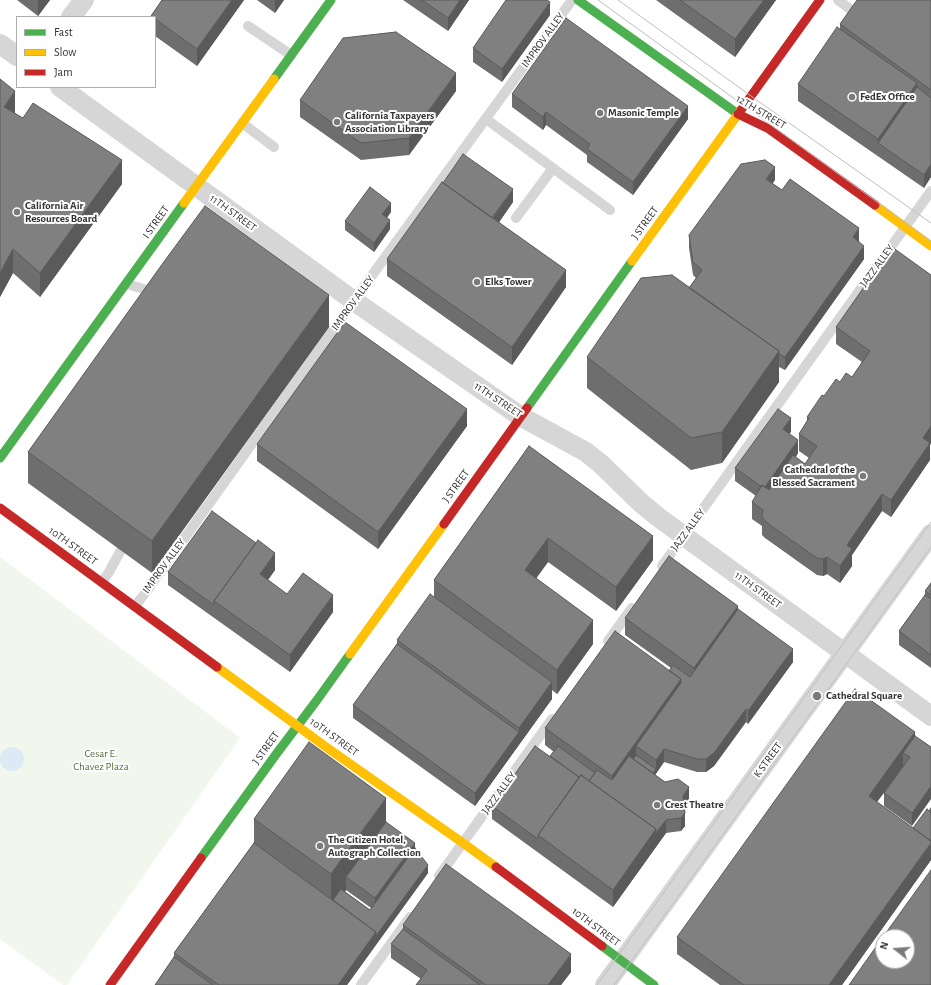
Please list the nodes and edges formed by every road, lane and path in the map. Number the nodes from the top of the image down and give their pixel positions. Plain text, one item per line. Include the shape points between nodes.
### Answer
1 (331, 0) edge
2 (572, 0) edge
3 (578, 0) edge
4 (820, 0) edge
5 (838, 0) edge
6 (858, 16) edge
7 (248, 26) dead end
8 (0, 44) edge
9 (16, 55) edge
10 (291, 56) junction
11 (61, 88) edge
12 (738, 114) junction
13 (486, 119) junction
14 (242, 123) junction
15 (274, 147) dead end
16 (553, 168) junction
17 (196, 186) junction
18 (931, 191) edge
19 (610, 210) dead end
20 (516, 218) dead end
21 (905, 227) junction
22 (931, 246) edge
23 (126, 284) junction
24 (163, 294) edge
25 (354, 301) junction
26 (520, 416) junction
27 (0, 458) edge
28 (0, 508) edge
29 (931, 534) edge
30 (684, 535) junction
31 (121, 550) edge
32 (656, 574) edge
33 (102, 582) junction
34 (639, 599) edge
35 (135, 606) junction
36 (604, 648) edge
37 (845, 653) junction
38 (560, 708) edge
39 (931, 716) edge
40 (297, 726) junction
41 (463, 843) junction
42 (433, 884) edge
43 (415, 909) edge
44 (622, 961) junction
45 (110, 985) edge
46 (361, 985) edge
47 (605, 985) edge
48 (654, 985) edge

1 - 10 main road, I STREET
2 - 13 lane, IMPROV ALLEY
3 - 12 main road, 12TH STREET
4 - 12 main road, J STREET
5 - 6 lane
7 - 10 lane
8 - 9 street
10 - 14 main road, I STREET
11 - 17 street, 11TH STREET
12 - 21 main road, 12TH STREET via 769,130
12 - 26 main road, J STREET
13 - 16 lane
13 - 25 lane, IMPROV ALLEY
14 - 15 lane
14 - 17 main road, I STREET
16 - 19 lane
16 - 20 lane
17 - 23 main road, I STREET
17 - 25 street, 11TH STREET via 319,280
18 - 21 lane, JAZZ ALLEY
21 - 22 main road, 12TH STREET
21 - 30 lane, JAZZ ALLEY
23 - 24 lane
23 - 27 main road, I STREET
25 - 26 street, 11TH STREET
25 - 35 lane, IMPROV ALLEY
26 - 30 street, 11TH STREET via 586,452 641,503
26 - 40 main road, J STREET
28 - 33 main road, 10TH STREET
29 - 37 street, K STREET
30 - 32 lane, JAZZ ALLEY
30 - 37 street, 11TH STREET
31 - 33 lane
33 - 35 main road, 10TH STREET
34 - 36 lane
35 - 40 main road, 10TH STREET
37 - 39 street, 11TH STREET
37 - 44 street, K STREET
38 - 41 lane, JAZZ ALLEY
40 - 41 main road, 10TH STREET
40 - 45 main road, J STREET
41 - 42 lane, JAZZ ALLEY
41 - 44 main road, 10TH STREET
43 - 46 lane
44 - 47 street, K STREET
44 - 48 main road, 10TH STREET

